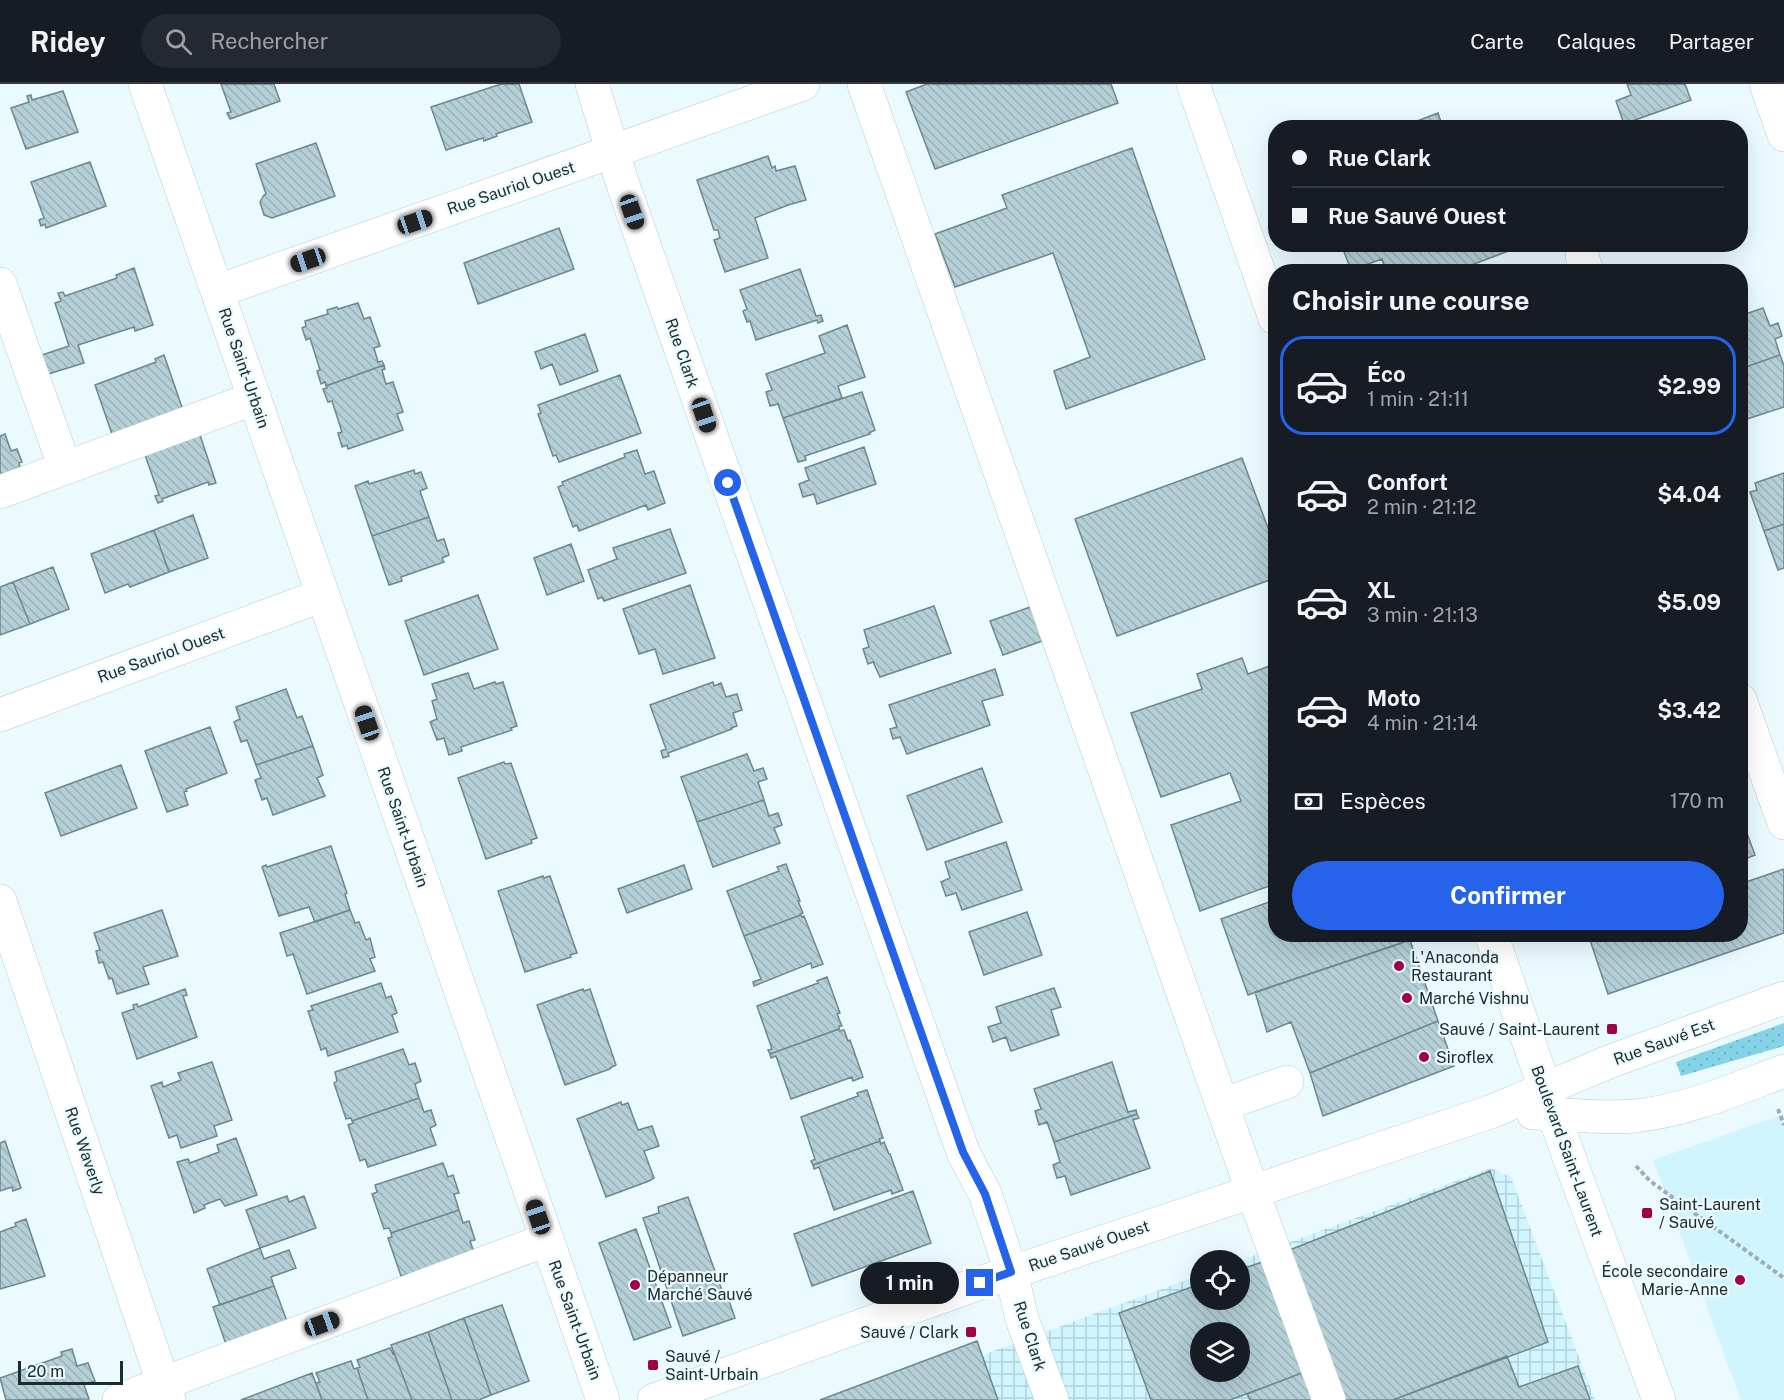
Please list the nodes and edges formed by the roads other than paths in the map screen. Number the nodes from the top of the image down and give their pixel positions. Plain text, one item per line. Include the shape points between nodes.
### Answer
1 (145, 84) edge
2 (592, 84) edge
3 (803, 84) edge
4 (864, 84) edge
5 (1193, 84) edge
6 (1766, 84) edge
7 (1784, 135) edge
8 (611, 152) junction
9 (0, 284) edge
10 (218, 291) junction
11 (1268, 298) edge
12 (255, 398) junction
13 (65, 468) junction
14 (0, 492) edge
15 (323, 595) junction
16 (0, 715) edge
17 (1748, 722) edge
18 (1784, 823) edge
19 (0, 901) edge
20 (1494, 942) edge
21 (1784, 998) edge
22 (1784, 1071) edge
23 (1287, 1082) dead end
24 (1549, 1101) junction
25 (1222, 1105) junction
26 (1252, 1190) junction
27 (546, 1240) junction
28 (1011, 1272) junction
29 (167, 1392) edge
30 (119, 1400) edge
31 (603, 1400) edge
32 (654, 1400) edge
33 (1052, 1400) edge
34 (1329, 1400) edge
35 (1659, 1400) edge

1 - 10 street, Rue Saint-Urbain
2 - 8 street, Rue Clark
3 - 8 street, Rue Sauriol Ouest
4 - 25 street
5 - 11 street
6 - 7 street
8 - 10 street, Rue Sauriol Ouest
8 - 28 street, Rue Clark via 963,1152 985,1194
9 - 13 street
10 - 12 street, Rue Saint-Urbain
12 - 13 street
12 - 15 street, Rue Saint-Urbain
13 - 14 street
15 - 16 street, Rue Sauriol Ouest
15 - 27 street, Rue Saint-Urbain
17 - 18 street
19 - 29 street, Rue Waverly
20 - 24 street, Boulevard Saint-Laurent
21 - 24 street, Rue Sauvé Est via 1639,1050
22 - 24 street via 1671,1110 1626,1116
23 - 25 street
24 - 26 street, Rue Sauvé Ouest via 1492,1110
24 - 35 street, Boulevard Saint-Laurent
25 - 26 street
26 - 28 street, Rue Sauvé Ouest
26 - 34 street
27 - 29 street
27 - 31 street, Rue Saint-Urbain
28 - 32 street, Rue Sauvé Ouest
28 - 33 street, Rue Clark via 1022,1319
29 - 30 street

